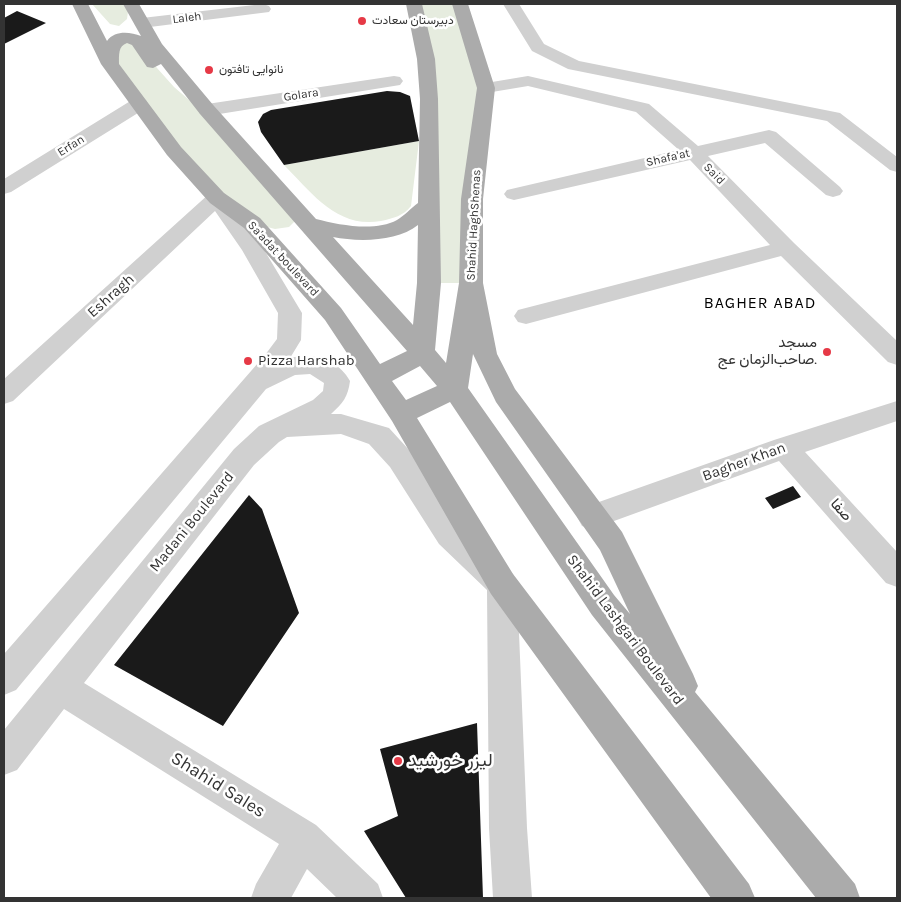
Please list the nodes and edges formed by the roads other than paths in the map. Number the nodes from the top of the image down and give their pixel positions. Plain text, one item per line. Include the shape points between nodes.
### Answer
1 (80, 4) edge
2 (92, 4) edge
3 (130, 4) edge
4 (414, 4) edge
5 (460, 4) edge
6 (511, 4) edge
7 (263, 9) dead end
8 (142, 23) junction
9 (110, 64) junction
10 (394, 81) dead end
11 (486, 88) junction
12 (139, 104) junction
13 (211, 114) junction
14 (693, 152) junction
15 (897, 166) edge
16 (4, 188) edge
17 (833, 191) dead end
18 (514, 194) dead end
19 (218, 198) junction
20 (428, 206) junction
21 (309, 224) junction
22 (786, 248) junction
23 (471, 284) junction
24 (526, 316) dead end
25 (422, 354) junction
26 (897, 356) edge
27 (375, 378) junction
28 (256, 383) junction
29 (455, 389) junction
30 (4, 394) edge
31 (897, 411) edge
32 (401, 414) junction
33 (281, 427) junction
34 (784, 448) junction
35 (592, 517) junction
36 (897, 573) edge
37 (502, 584) junction
38 (8, 668) edge
39 (60, 687) junction
40 (704, 732) junction
41 (4, 757) edge
42 (303, 838) junction
43 (270, 898) edge
44 (364, 898) edge
45 (513, 898) edge
46 (735, 898) edge
47 (841, 898) edge

1 - 9 main road, Sa'adat boulevard
2 - 3 main road via 107,22 119,26 127,19
3 - 8 main road
4 - 20 main road via 428,76
5 - 11 main road, Shahid HaghShenas
6 - 15 street via 538,47 574,65 833,117
7 - 8 street, Laleh
8 - 13 main road via 154,46
9 - 12 main road, Sa'adat boulevard
9 - 13 main road via 116,41 127,37 138,41 174,88
10 - 13 street, Golara
11 - 14 street, Said via 528,81 642,108
11 - 23 main road, Shahid HaghShenas via 472,199
12 - 16 street, Erfan
12 - 19 main road, Sa'adat boulevard via 174,151
13 - 21 main road
14 - 17 street, Shafa'at via 769,136
14 - 18 street, Shafa'at
14 - 22 street, Said
19 - 27 main road, Sa'adat boulevard via 252,223 333,314
19 - 28 street, Madani Boulevard via 290,313 289,340
19 - 30 street, Eshragh
20 - 21 main road via 403,226 369,234 335,231
20 - 25 main road via 428,282
21 - 25 main road
22 - 24 street
22 - 26 street, Said
23 - 29 main road, Shahid HaghShenas
23 - 35 main road via 485,354 505,394
25 - 27 main road
25 - 29 main road, Shahid Lashgari Boulevard
27 - 32 main road
28 - 33 street, Madani Boulevard via 284,369 307,363 328,370 337,381 335,395 322,407
28 - 38 street, Madani Boulevard
29 - 32 main road
29 - 40 main road, Shahid Lashgari Boulevard via 603,605
31 - 34 street, Bagher Khan
32 - 37 main road
33 - 37 street via 341,424 379,436 400,459 449,535
33 - 39 street, Madani Boulevard via 244,457
34 - 35 street, Bagher Khan
34 - 36 street, صفا
35 - 40 main road via 610,541
37 - 45 street via 508,828
37 - 46 main road
39 - 41 street, Madani Boulevard
39 - 42 street, Shahid Sales
40 - 47 main road, Shahid Lashgari Boulevard
42 - 43 street
42 - 44 street, Shahid Sales

